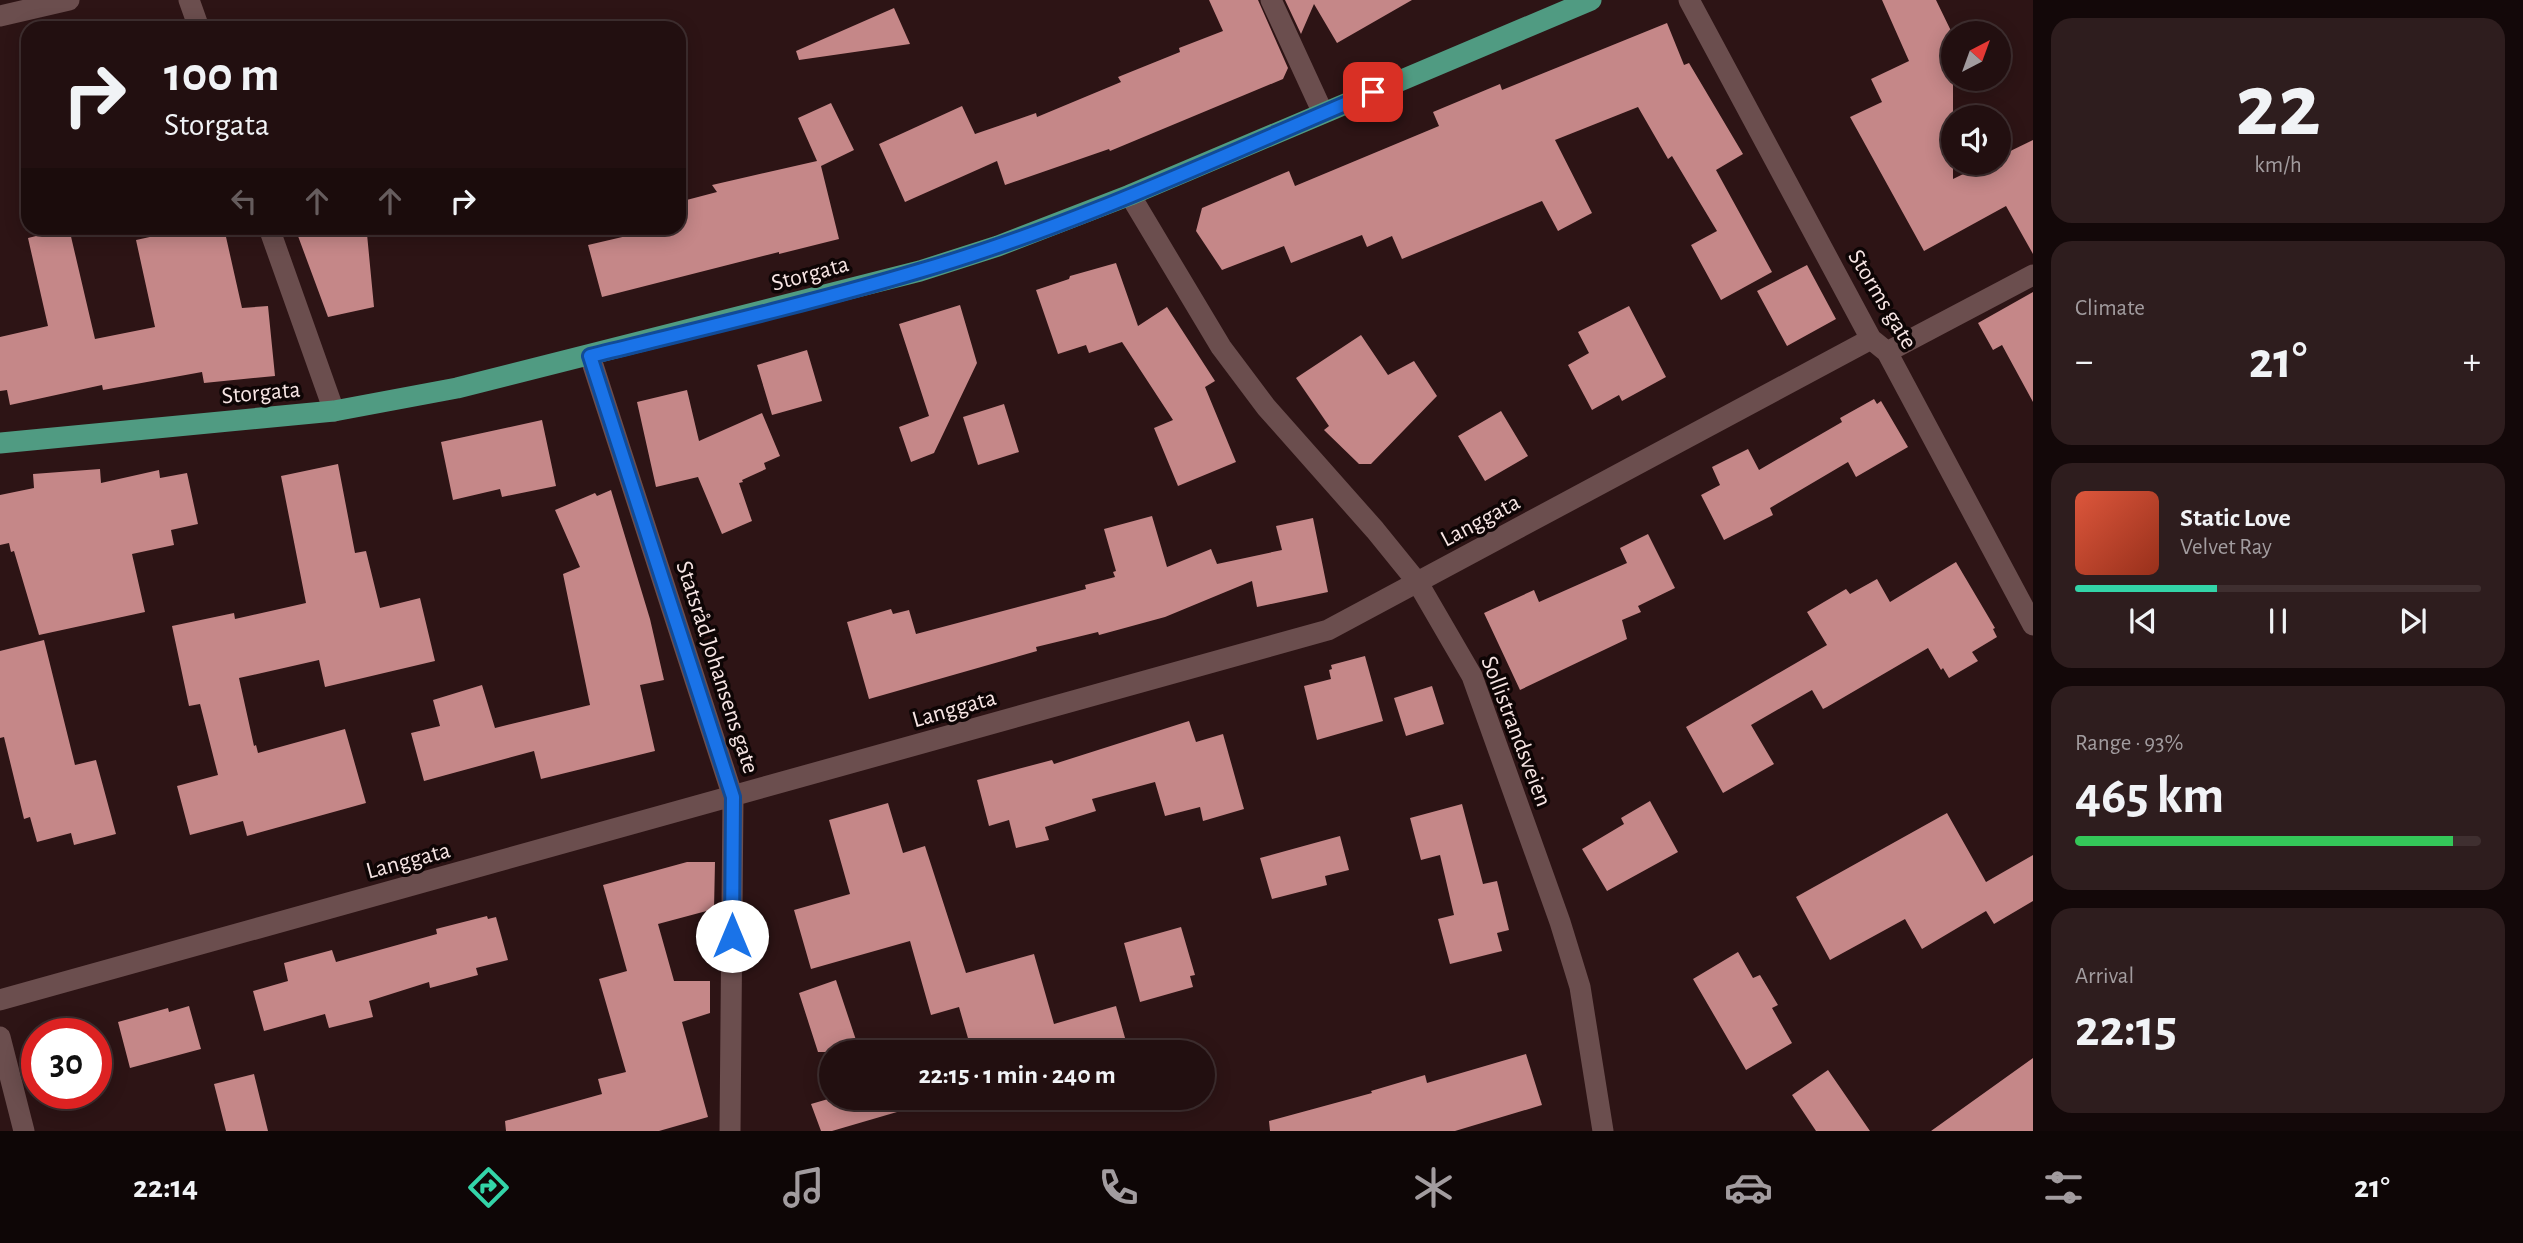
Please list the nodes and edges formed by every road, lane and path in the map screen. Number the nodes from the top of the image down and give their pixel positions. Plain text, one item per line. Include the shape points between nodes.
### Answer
1 (69, 0) edge
2 (189, 0) edge
3 (1271, 0) edge
4 (1591, 0) edge
5 (1689, 0) edge
6 (0, 16) edge
7 (196, 21) edge
8 (1323, 113) junction
9 (1130, 195) junction
10 (271, 235) edge
11 (2033, 275) edge
12 (1879, 346) junction
13 (590, 356) junction
14 (334, 411) junction
15 (0, 443) edge
16 (1418, 583) junction
17 (2033, 625) edge
18 (733, 797) junction
19 (0, 1000) edge
20 (0, 1037) edge
21 (24, 1131) edge
22 (730, 1131) edge
23 (1603, 1131) edge

1 - 6 street
2 - 7 street
3 - 8 street
4 - 8 main road, Storgata
5 - 12 street, Storms gate
8 - 9 main road, Storgata
9 - 13 main road, Storgata via 920,271
9 - 16 street, Sollistrandsveien via 1236,367
10 - 14 street
11 - 12 street, Langgata
12 - 16 street, Langgata
12 - 17 street, Storms gate
13 - 14 main road, Storgata
13 - 18 street, Statsråd Johansens gate
14 - 15 main road, Storgata
16 - 18 street, Langgata via 1328,630
16 - 23 street, Sollistrandsveien via 1472,676 1560,922 1580,988
18 - 19 street, Langgata
18 - 22 street, Statsråd Johansens gate
20 - 21 street

